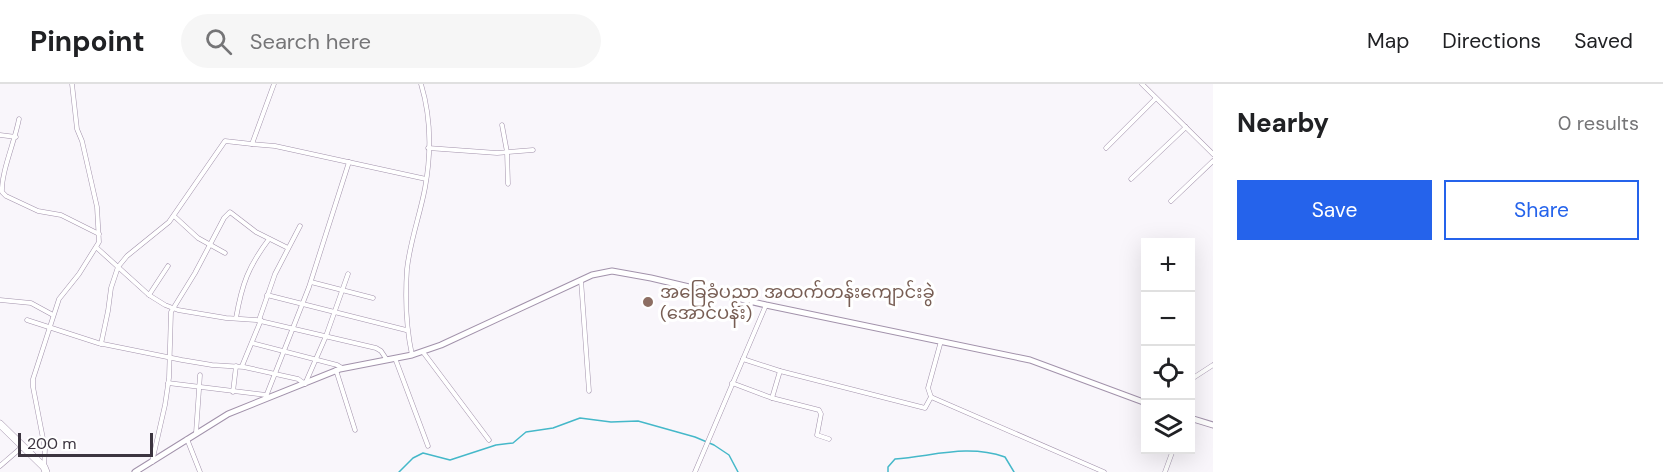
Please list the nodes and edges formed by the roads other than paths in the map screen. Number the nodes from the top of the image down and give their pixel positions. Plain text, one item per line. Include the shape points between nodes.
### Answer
1 (72, 84) edge
2 (274, 84) edge
3 (421, 84) edge
4 (1142, 84) edge
5 (1155, 99) junction
6 (19, 119) dead end
7 (502, 125) dead end
8 (1186, 127) junction
9 (0, 135) edge
10 (16, 137) junction
11 (252, 144) junction
12 (428, 148) junction
13 (1106, 148) dead end
14 (533, 150) dead end
15 (507, 152) junction
16 (1213, 154) edge
17 (1213, 161) edge
18 (349, 162) junction
19 (426, 179) junction
20 (1131, 179) dead end
21 (508, 184) dead end
22 (1171, 201) dead end
23 (174, 216) junction
24 (300, 226) dead end
25 (99, 234) junction
26 (269, 239) junction
27 (209, 246) junction
28 (97, 248) junction
29 (288, 248) junction
30 (225, 253) dead end
31 (168, 266) dead end
32 (118, 267) junction
33 (348, 274) dead end
34 (581, 280) junction
35 (311, 282) junction
36 (343, 290) junction
37 (149, 295) junction
38 (267, 295) junction
39 (373, 298) dead end
40 (0, 300) edge
41 (302, 305) junction
42 (766, 305) junction
43 (172, 308) junction
44 (335, 314) junction
45 (53, 315) junction
46 (236, 318) junction
47 (27, 320) dead end
48 (260, 320) junction
49 (49, 328) junction
50 (294, 328) junction
51 (406, 330) junction
52 (326, 336) junction
53 (941, 341) junction
54 (252, 343) junction
55 (101, 344) junction
56 (284, 351) junction
57 (423, 352) junction
58 (412, 355) junction
59 (169, 358) junction
60 (395, 358) junction
61 (315, 359) junction
62 (743, 359) junction
63 (387, 360) junction
64 (236, 365) junction
65 (1213, 365) edge
66 (242, 366) junction
67 (339, 369) junction
68 (780, 371) junction
69 (274, 373) junction
70 (200, 375) dead end
71 (1195, 377) edge
72 (168, 383) junction
73 (732, 383) junction
74 (305, 384) junction
75 (200, 387) junction
76 (589, 391) dead end
77 (233, 392) junction
78 (265, 397) junction
79 (931, 397) junction
80 (772, 398) junction
81 (1141, 401) edge
82 (1195, 419) edge
83 (0, 424) edge
84 (1213, 425) edge
85 (355, 430) dead end
86 (196, 434) junction
87 (187, 439) junction
88 (829, 439) dead end
89 (489, 440) dead end
90 (428, 446) dead end
91 (22, 447) junction
92 (1172, 454) edge
93 (152, 463) junction
94 (0, 466) edge
95 (45, 470) edge
96 (135, 472) edge
97 (200, 472) edge
98 (695, 472) edge
99 (1104, 472) edge
100 (1165, 472) edge

1 - 25 street via 77,129 97,207
2 - 11 street
3 - 12 street via 429,120
4 - 5 street
5 - 8 street
5 - 13 street
6 - 10 street
7 - 15 street
8 - 16 street
8 - 20 street
9 - 10 street
10 - 25 street via 2,192 38,211 61,215
11 - 18 street
11 - 23 street via 225,141
12 - 15 street
12 - 19 street
14 - 15 street
15 - 21 street
17 - 22 street
18 - 19 street
18 - 35 street
19 - 51 street via 407,268
23 - 27 street
23 - 32 street
24 - 29 street
25 - 28 street
26 - 27 street via 230,212
26 - 29 street
26 - 46 street via 246,274
27 - 30 street
27 - 43 street
28 - 32 street
28 - 45 street via 59,299
29 - 38 street
31 - 37 street
32 - 37 street
32 - 55 street
33 - 36 street
34 - 42 main road via 604,272 621,272
34 - 57 main road
34 - 76 street
35 - 36 street
35 - 41 street
36 - 39 street
36 - 44 street
37 - 43 street
38 - 41 street
38 - 48 street
40 - 45 street via 31,303
41 - 44 street
41 - 50 street
42 - 53 main road
42 - 62 street
43 - 46 street
43 - 59 street
44 - 51 street
44 - 52 street
45 - 49 street
46 - 48 street
47 - 49 street
48 - 50 street
48 - 54 street
49 - 55 street
49 - 95 street via 33,379
50 - 52 street
50 - 56 street
51 - 58 street
52 - 61 street
52 - 63 street via 376,348
53 - 79 street via 928,388
53 - 81 main road via 1030,360
54 - 56 street
54 - 66 street
55 - 59 street
56 - 61 street
56 - 69 street
57 - 58 main road
57 - 89 street
58 - 60 main road
59 - 64 street
59 - 72 street
60 - 63 main road
60 - 90 street
61 - 67 street via 337,364
61 - 74 street
62 - 68 street
62 - 73 street
63 - 67 main road
64 - 66 street
64 - 77 street
65 - 71 street
66 - 69 street
67 - 74 main road
67 - 85 street
68 - 79 street via 919,407 927,406
68 - 80 street
69 - 74 street
69 - 78 street
70 - 75 street
72 - 75 street
72 - 93 street
73 - 80 street
73 - 98 street
74 - 78 main road
75 - 77 street
75 - 86 street
77 - 78 street
78 - 86 main road
79 - 99 street
80 - 88 street via 819,410 817,435
82 - 84 main road
83 - 91 highway
86 - 87 main road
87 - 93 main road
87 - 97 street
91 - 94 street
91 - 95 highway
92 - 100 street
93 - 96 main road

